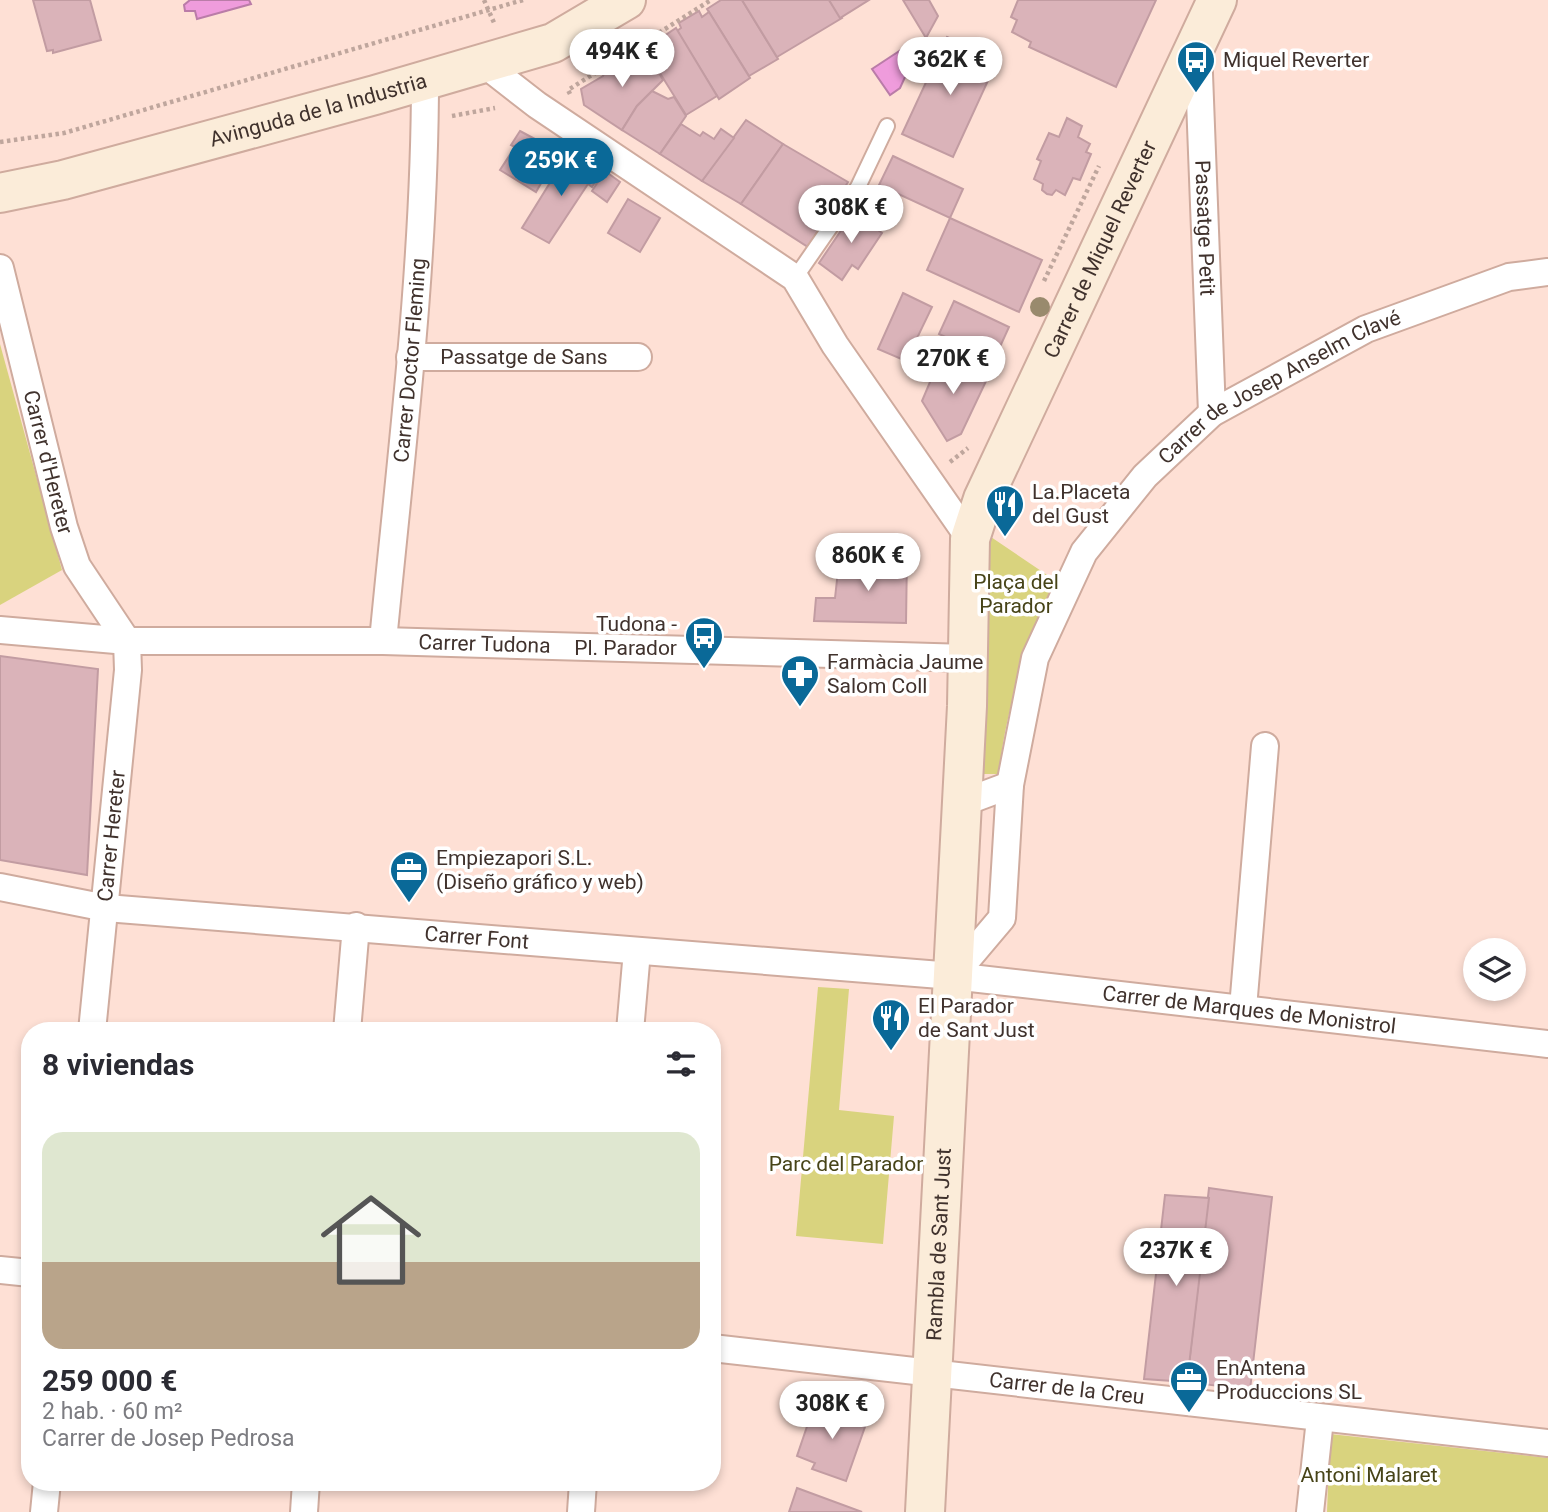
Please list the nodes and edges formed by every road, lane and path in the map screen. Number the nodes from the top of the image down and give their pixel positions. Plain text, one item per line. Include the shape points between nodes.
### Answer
1 (484, 0) edge
2 (523, 0) edge
3 (626, 0) edge
4 (711, 0) edge
5 (1217, 0) edge
6 (489, 10) junction
7 (495, 25) dead end
8 (1198, 42) junction
9 (483, 63) junction
10 (425, 79) junction
11 (573, 103) dead end
12 (506, 107) dead end
13 (450, 117) dead end
14 (887, 126) dead end
15 (0, 142) edge
16 (1099, 164) dead end
17 (0, 193) edge
18 (0, 268) edge
19 (1548, 272) edge
20 (795, 278) junction
21 (1039, 294) dead end
22 (410, 357) junction
23 (638, 357) dead end
24 (1212, 414) junction
25 (973, 438) dead end
26 (946, 466) dead end
27 (970, 539) junction
28 (0, 630) edge
29 (127, 641) junction
30 (383, 641) junction
31 (968, 658) junction
32 (1265, 746) dead end
33 (1010, 785) junction
34 (962, 803) junction
35 (0, 887) edge
36 (106, 908) junction
37 (356, 926) junction
38 (637, 951) junction
39 (953, 976) junction
40 (1243, 1008) junction
41 (93, 1022) edge
42 (349, 1022) edge
43 (631, 1022) edge
44 (1548, 1044) edge
45 (0, 1270) edge
46 (21, 1272) edge
47 (721, 1349) edge
48 (934, 1374) junction
49 (1320, 1419) junction
50 (1548, 1443) edge
51 (46, 1491) edge
52 (305, 1491) edge
53 (582, 1491) edge
54 (44, 1512) edge
55 (303, 1512) edge
56 (581, 1512) edge
57 (925, 1512) edge
58 (1310, 1512) edge

1 - 6 path
2 - 6 path
3 - 9 street, Avinguda de la Industria via 553,43
4 - 11 path via 568,90
5 - 8 street, Carrer de Miquel Reverter
6 - 7 path
6 - 15 path via 64,133
8 - 24 street, Passatge Petit
8 - 27 street, Carrer de Miquel Reverter via 983,499
9 - 10 street, Avinguda de la Industria
9 - 20 street via 537,105
10 - 17 street, Avinguda de la Industria via 89,173
10 - 22 street, Carrer Doctor Fleming
12 - 13 path
14 - 20 lane via 858,187
16 - 21 path
18 - 29 street, Carrer d'Hereter via 77,566
19 - 24 street, Carrer de Josep Anselm Clavé via 1509,277 1366,329
20 - 27 street via 835,345
22 - 23 street, Passatge de Sans
22 - 30 street, Carrer Doctor Fleming
24 - 33 street, Carrer de Josep Anselm Clavé via 1145,476 1084,552 1035,658
25 - 26 path via 967,450
27 - 31 street, Carrer de Miquel Reverter
28 - 29 street, Carrer Tudona
29 - 30 street, Carrer Tudona
29 - 36 street, Carrer Hereter
30 - 31 street, Carrer Tudona
31 - 34 street
32 - 40 street
33 - 34 street
33 - 39 street, Carrer de Josep Anselm Clavé via 1002,918
34 - 39 street
35 - 36 street, Carrer Font
36 - 37 street, Carrer Font
36 - 41 street, Carrer Hereter
37 - 38 street, Carrer Font
37 - 42 street
38 - 39 street, Carrer Font
38 - 43 street
39 - 40 street, Carrer de Marques de Monistrol
39 - 48 street, Rambla de Sant Just
40 - 44 street, Carrer de Marques de Monistrol
45 - 46 street
47 - 48 street, Carrer de la Creu
48 - 49 street, Carrer de la Creu
48 - 57 street, Rambla de Sant Just
49 - 50 street, Carrer de la Creu
49 - 58 street
51 - 54 street
52 - 55 street
53 - 56 street

